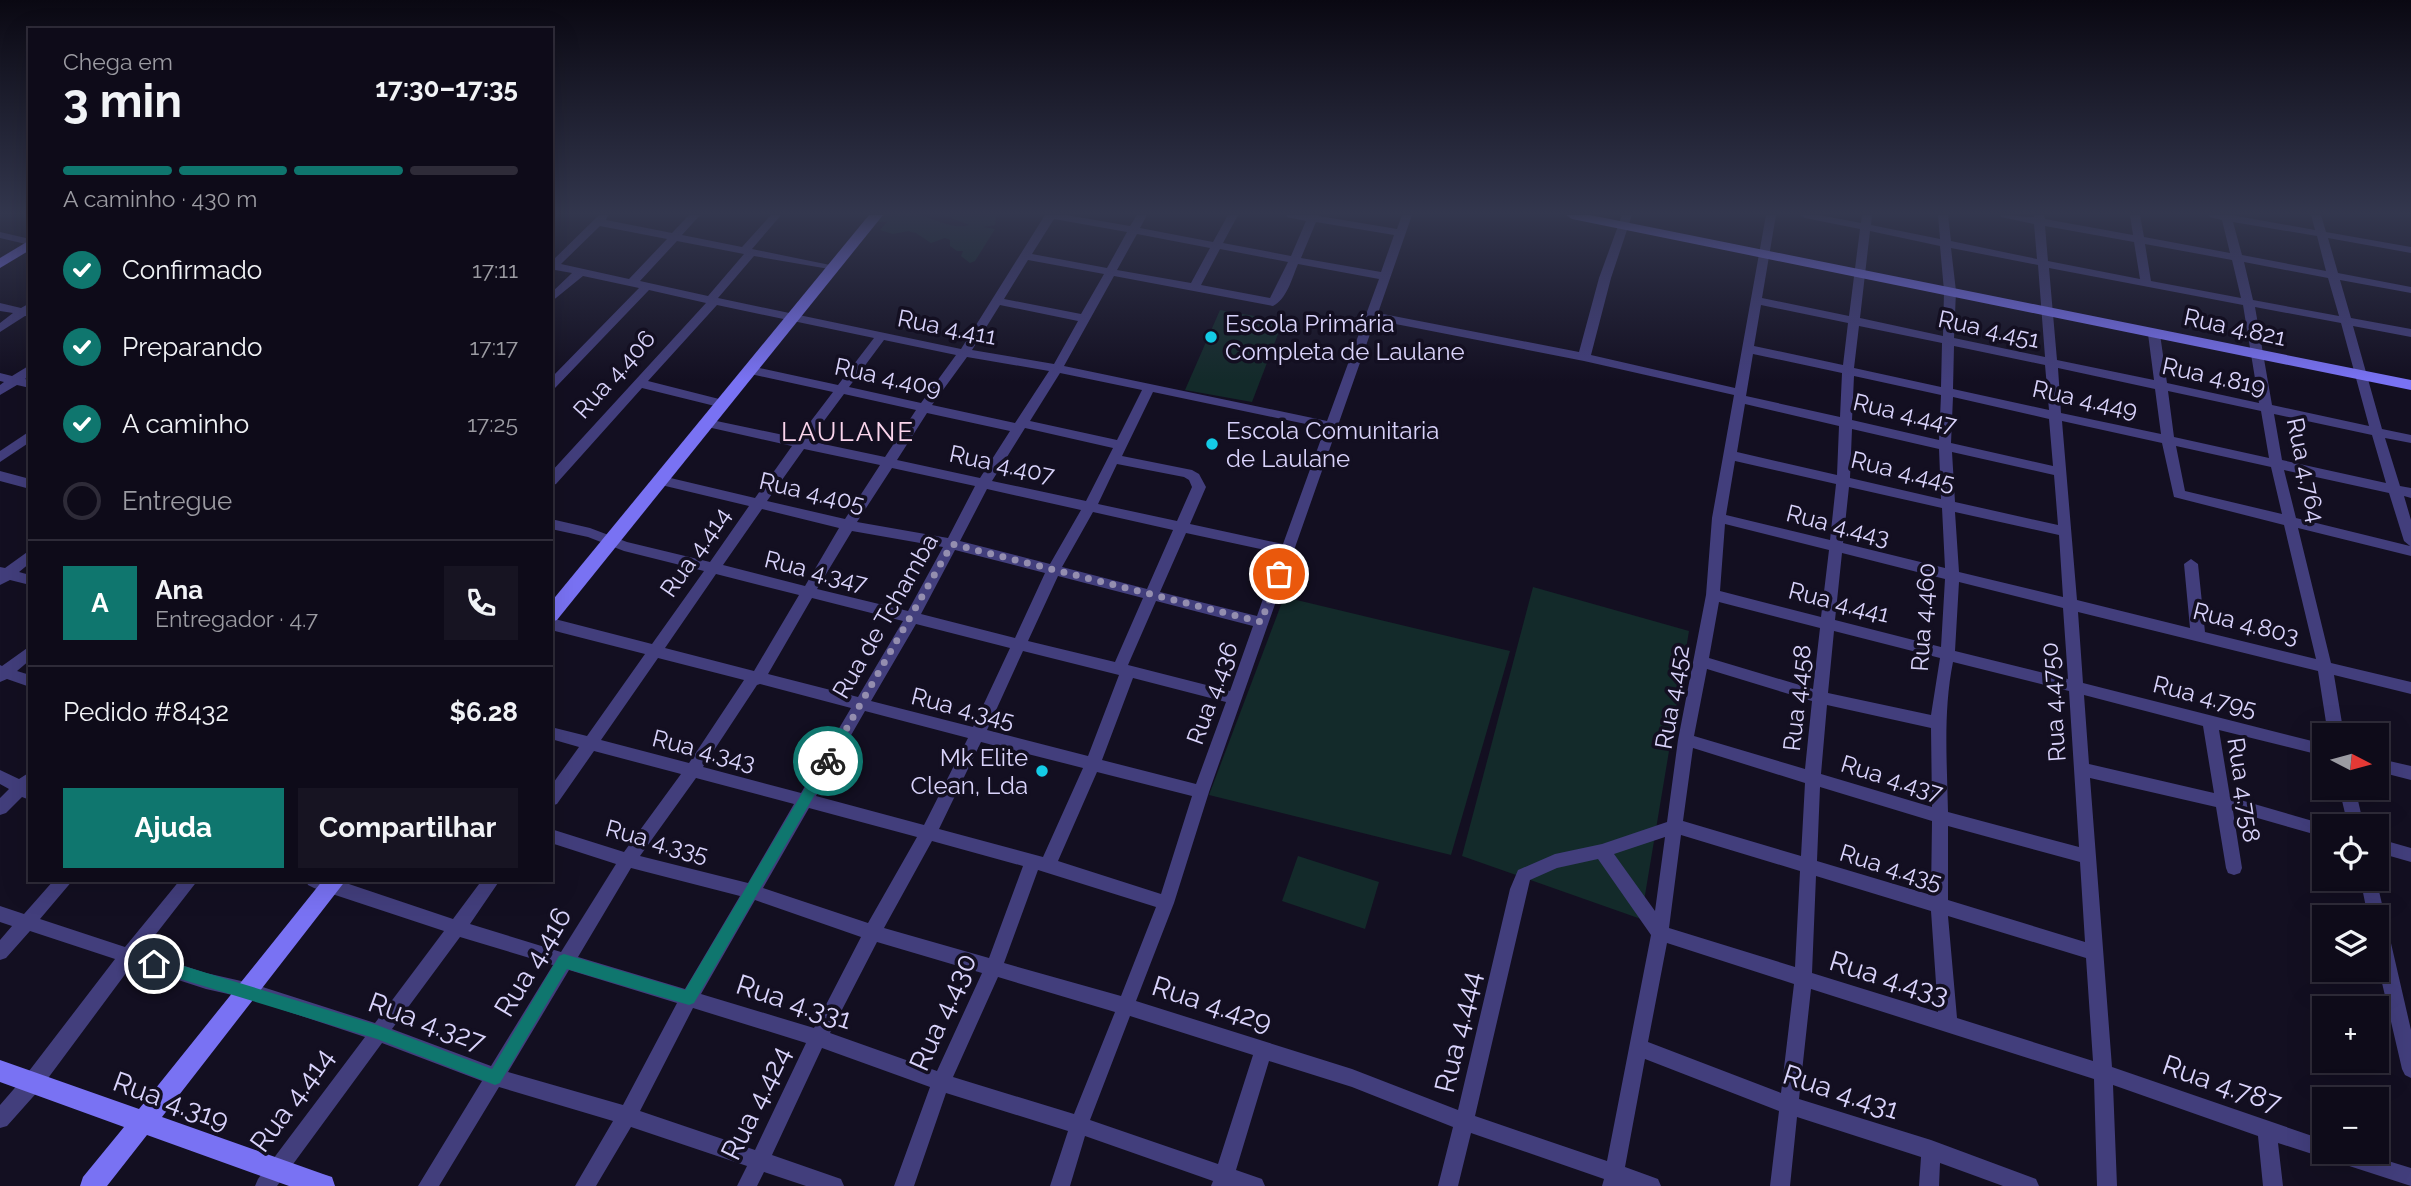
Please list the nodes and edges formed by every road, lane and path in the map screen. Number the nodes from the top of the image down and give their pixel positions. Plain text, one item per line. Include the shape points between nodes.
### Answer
1 (571, 270) edge
2 (643, 270) edge
3 (734, 270) edge
4 (829, 270) edge
5 (1014, 270) edge
6 (1096, 270) edge
7 (1110, 270) edge
8 (1203, 270) edge
9 (1288, 270) edge
10 (1354, 270) edge
11 (1386, 270) edge
12 (1608, 270) edge
13 (1760, 270) edge
14 (1848, 270) edge
15 (1948, 270) edge
16 (2043, 270) edge
17 (2086, 270) edge
18 (2144, 270) edge
19 (2239, 270) edge
20 (2307, 270) edge
21 (2331, 270) edge
22 (580, 272) junction
23 (1109, 273) junction
24 (1861, 273) junction
25 (2332, 275) junction
26 (1384, 276) junction
27 (632, 283) junction
28 (2146, 283) junction
29 (647, 286) junction
30 (1194, 288) junction
31 (2411, 290) edge
32 (1950, 291) junction
33 (553, 297) edge
34 (712, 300) junction
35 (1756, 300) junction
36 (995, 301) junction
37 (2248, 302) junction
38 (0, 307) edge
39 (2046, 310) junction
40 (28, 311) edge
41 (1370, 314) junction
42 (790, 317) junction
43 (1083, 318) junction
44 (2347, 321) junction
45 (1852, 322) junction
46 (0, 328) edge
47 (2411, 333) edge
48 (2154, 334) junction
49 (881, 335) junction
50 (1948, 341) junction
51 (1749, 349) junction
52 (964, 352) junction
53 (2258, 355) junction
54 (1584, 357) junction
55 (2049, 364) junction
56 (1057, 368) junction
57 (28, 370) edge
58 (750, 370) junction
59 (1848, 370) junction
60 (2363, 376) junction
61 (0, 377) edge
62 (14, 380) junction
63 (553, 383) edge
64 (638, 383) junction
65 (28, 384) edge
66 (2411, 385) edge
67 (1150, 387) junction
68 (2162, 387) junction
69 (0, 390) edge
70 (841, 390) junction
71 (1945, 391) junction
72 (1740, 396) junction
73 (723, 404) junction
74 (924, 408) junction
75 (2267, 409) junction
76 (2054, 416) junction
77 (1844, 422) junction
78 (707, 424) junction
79 (1019, 426) junction
80 (1334, 426) junction
81 (2377, 432) junction
82 (28, 437) edge
83 (2411, 439) edge
84 (2168, 440) junction
85 (801, 443) junction
86 (1945, 446) junction
87 (1117, 452) junction
88 (1730, 455) junction
89 (0, 458) edge
90 (888, 463) junction
91 (2276, 463) junction
92 (2060, 472) junction
93 (553, 479) edge
94 (1843, 480) junction
95 (4, 481) edge
96 (662, 481) junction
97 (984, 482) junction
98 (28, 484) edge
99 (1199, 487) joint
100 (2395, 489) junction
101 (2411, 492) edge
102 (760, 503) junction
103 (1947, 505) junction
104 (1090, 506) junction
105 (1719, 518) junction
106 (553, 524) edge
107 (2292, 524) junction
108 (848, 525) junction
109 (1180, 527) junction
110 (2065, 532) junction
111 (2411, 541) edge
112 (610, 542) junction
113 (952, 544) junction
114 (1835, 547) junction
115 (1288, 550) junction
116 (2411, 551) edge
117 (28, 556) edge
118 (2191, 564) dead end
119 (714, 568) junction
120 (1053, 571) junction
121 (3, 575) edge
122 (1952, 577) junction
123 (28, 580) edge
124 (809, 593) junction
125 (1713, 595) junction
126 (1150, 596) junction
127 (2069, 603) junction
128 (553, 613) edge
129 (912, 618) junction
130 (1261, 622) junction
131 (1828, 623) junction
132 (553, 625) edge
133 (2198, 635) junction
134 (1017, 645) junction
135 (653, 652) junction
136 (28, 653) edge
137 (1948, 653) junction
138 (1702, 662) junction
139 (2325, 666) junction
140 (1124, 670) junction
141 (1, 673) edge
142 (755, 678) junction
143 (28, 680) edge
144 (2075, 686) junction
145 (2411, 688) edge
146 (1820, 696) junction
147 (1235, 698) junction
148 (860, 705) junction
149 (2210, 720) junction
150 (1938, 723) junction
151 (2334, 723) edge
152 (553, 734) edge
153 (978, 735) junction
154 (1686, 740) junction
155 (592, 744) junction
156 (2312, 747) edge
157 (1092, 765) junction
158 (2389, 767) edge
159 (2080, 769) junction
160 (692, 771) junction
161 (2411, 773) edge
162 (0, 777) edge
163 (1813, 777) junction
164 (26, 787) edge
165 (1201, 792) junction
166 (553, 796) edge
167 (806, 799) junction
168 (2224, 802) junction
169 (0, 808) edge
170 (1941, 817) junction
171 (1676, 826) junction
172 (2312, 827) edge
173 (928, 834) junction
174 (553, 837) edge
175 (2389, 849) edge
176 (1602, 851) junction
177 (2411, 855) edge
178 (2086, 856) junction
179 (627, 860) junction
180 (1041, 863) junction
181 (1807, 867) junction
182 (2234, 868) dead end
183 (63, 882) edge
184 (188, 882) edge
185 (327, 882) edge
186 (491, 882) edge
187 (750, 891) junction
188 (1166, 903) junction
189 (1939, 907) junction
190 (0, 914) edge
191 (26, 923) junction
192 (457, 928) junction
193 (873, 933) junction
194 (1660, 933) junction
195 (0, 952) edge
196 (2093, 952) junction
197 (128, 956) junction
198 (564, 961) junction
199 (994, 967) junction
200 (2389, 969) edge
201 (1803, 979) junction
202 (250, 991) junction
203 (689, 998) junction
204 (1125, 1006) junction
205 (1948, 1023) junction
206 (377, 1032) junction
207 (818, 1038) junction
208 (1637, 1047) junction
209 (2409, 1050) edge
210 (1263, 1051) junction
211 (2411, 1069) edge
212 (0, 1071) edge
213 (2102, 1073) junction
214 (495, 1077) junction
215 (33, 1082) junction
216 (941, 1082) junction
217 (1787, 1105) junction
218 (627, 1116) junction
219 (0, 1119) edge
220 (1465, 1122) junction
221 (143, 1124) junction
222 (1079, 1125) junction
223 (2267, 1129) junction
224 (2312, 1145) edge
225 (1931, 1150) junction
226 (759, 1162) junction
227 (2368, 1164) edge
228 (270, 1178) edge
229 (2411, 1178) edge
230 (1222, 1180) edge
231 (1613, 1180) edge
232 (92, 1186) edge
233 (323, 1186) edge
234 (428, 1186) edge
235 (585, 1186) edge
236 (747, 1186) edge
237 (834, 1186) edge
238 (904, 1186) edge
239 (1060, 1186) edge
240 (1255, 1186) edge
241 (1448, 1186) edge
242 (1651, 1186) edge
243 (1780, 1186) edge
244 (1929, 1186) edge
245 (2029, 1186) edge
246 (2107, 1186) edge
247 (2273, 1186) edge

1 - 22 street, Rua 4.411
2 - 27 street
3 - 34 street, Rua 4.406
4 - 42 street
5 - 36 street, Rua 4.416
6 - 23 street
7 - 23 street, Rua de Tchamba
8 - 30 street
9 - 30 street via 1275,301
10 - 26 street
11 - 26 street, Rua 4.436
12 - 54 street
13 - 35 street, Rua 4.452
14 - 24 street, Rua 4.821
15 - 32 street, Rua 4.460
16 - 39 street, Rua 4.4750
17 - 28 street
18 - 28 street
19 - 37 street, Rua 4.764
20 - 25 street
21 - 25 street
22 - 27 street, Rua 4.411
22 - 33 street
23 - 30 street
23 - 43 street, Rua de Tchamba
24 - 32 street, Rua 4.821
24 - 45 street, Rua 4.458
25 - 31 street
25 - 44 street
26 - 41 street, Rua 4.436
27 - 29 street, Rua 4.411
28 - 37 street
29 - 34 street, Rua 4.411
29 - 63 street
32 - 39 street, Rua 4.821
32 - 50 street, Rua 4.460
34 - 42 street, Rua 4.411
34 - 64 street, Rua 4.406
35 - 45 street, Rua 4.451
35 - 51 street, Rua 4.452
36 - 43 street
36 - 52 street, Rua 4.416
37 - 44 street
37 - 53 street, Rua 4.764
38 - 40 street
39 - 48 street, Rua 4.821
39 - 55 street, Rua 4.4750
40 - 46 street
41 - 54 street, Rua 4.447
41 - 80 street, Rua 4.436
42 - 49 street, Rua 4.411
42 - 58 street
43 - 56 street, Rua de Tchamba
44 - 47 street
44 - 60 street
45 - 50 street, Rua 4.451
45 - 59 street, Rua 4.458
48 - 53 street, Rua 4.821
48 - 68 street
49 - 52 street, Rua 4.411
49 - 70 street, Rua 4.414
50 - 55 street, Rua 4.451
50 - 71 street, Rua 4.460
51 - 59 street, Rua 4.449
51 - 72 street, Rua 4.452
52 - 56 street, Rua 4.411
52 - 74 street, Rua 4.416
53 - 60 street, Rua 4.821
53 - 75 street, Rua 4.764
54 - 72 street, Rua 4.447
55 - 68 street, Rua 4.819
55 - 76 street, Rua 4.4750
56 - 67 street, Rua 4.411
56 - 79 street, Rua de Tchamba
57 - 62 street
58 - 70 street, Rua 4.409
58 - 73 street
59 - 71 street, Rua 4.449
59 - 77 street, Rua 4.458
60 - 66 street, Rua 4.821
60 - 81 street
61 - 62 street
62 - 65 street
62 - 69 street
64 - 73 street
64 - 93 street, Rua 4.406
67 - 80 street, Rua 4.411
67 - 87 street, Rua 4.424
68 - 75 street, Rua 4.819
68 - 84 street
70 - 74 street, Rua 4.409
70 - 85 street, Rua 4.414
71 - 76 street, Rua 4.449
71 - 86 street, Rua 4.460
72 - 77 street, Rua 4.447
72 - 88 street, Rua 4.452
73 - 78 street
74 - 79 street, Rua 4.409
74 - 90 street, Rua 4.416
75 - 81 street, Rua 4.819
75 - 91 street, Rua 4.764
76 - 84 street, Rua 4.449
76 - 92 street, Rua 4.4750
77 - 86 street, Rua 4.447
77 - 94 street, Rua 4.458
78 - 85 street, Rua 4.407
78 - 96 street
79 - 87 street, Rua 4.409
79 - 97 street, Rua de Tchamba
80 - 115 street, Rua 4.436
81 - 83 street, Rua 4.819
81 - 100 street
82 - 89 street
84 - 91 street, Rua 4.449
84 - 107 street via 2177,492 2182,496
85 - 90 street, Rua 4.407
85 - 102 street, Rua 4.414
86 - 92 street, Rua 4.447
86 - 103 street, Rua 4.460
87 - 99 street, Rua 4.409 via 1187,473
87 - 104 street, Rua 4.424
88 - 94 street, Rua 4.445
88 - 105 street, Rua 4.452
90 - 97 street, Rua 4.407
90 - 108 street, Rua 4.416
91 - 100 street, Rua 4.449
91 - 107 street, Rua 4.764
92 - 110 street, Rua 4.4750
94 - 103 street, Rua 4.445
94 - 114 street, Rua 4.458
95 - 98 street
96 - 102 street, Rua 4.405
96 - 112 street
97 - 104 street, Rua 4.407
97 - 113 street, Rua de Tchamba
99 - 109 street, Rua 4.430
100 - 101 street, Rua 4.449
100 - 111 street
102 - 108 street, Rua 4.405
102 - 119 street, Rua 4.414
103 - 110 street, Rua 4.445
103 - 122 street, Rua 4.460
104 - 109 street, Rua 4.407
104 - 120 street, Rua 4.424
105 - 114 street, Rua 4.443
105 - 125 street, Rua 4.452
106 - 112 street, Rua 4.347
107 - 116 street
107 - 139 street, Rua 4.764
108 - 113 street, Rua 4.405
108 - 124 street, Rua 4.416
109 - 115 street, Rua 4.407
109 - 126 street, Rua 4.430
110 - 127 street, Rua 4.4750
112 - 119 street, Rua 4.347
112 - 128 street
113 - 120 street, Rua 4.405
113 - 129 street, Rua de Tchamba
114 - 122 street, Rua 4.443
114 - 131 street, Rua 4.458
115 - 130 street, Rua 4.436
117 - 121 street
118 - 133 street
119 - 124 street, Rua 4.347
119 - 135 street, Rua 4.414
120 - 126 street, Rua 4.405
120 - 134 street, Rua 4.424
121 - 123 street
122 - 127 street, Rua 4.443
122 - 137 street, Rua 4.460
124 - 129 street, Rua 4.347
124 - 142 street, Rua 4.416
125 - 131 street, Rua 4.441
125 - 138 street, Rua 4.452
126 - 130 street, Rua 4.405
126 - 140 street, Rua 4.430
127 - 133 street, Rua 4.803
127 - 144 street, Rua 4.4750
129 - 134 street, Rua 4.347
129 - 148 street, Rua de Tchamba
130 - 147 street, Rua 4.436
131 - 137 street, Rua 4.441
131 - 146 street, Rua 4.458
132 - 135 street, Rua 4.345
133 - 139 street, Rua 4.803
134 - 140 street, Rua 4.347
134 - 153 street, Rua 4.424
135 - 142 street, Rua 4.345
135 - 155 street, Rua 4.414
136 - 141 street
137 - 144 street, Rua 4.441
137 - 150 street, Rua 4.460
138 - 146 street
138 - 154 street, Rua 4.452
139 - 145 street, Rua 4.803
139 - 151 street, Rua 4.764
140 - 147 street, Rua 4.347
140 - 157 street, Rua 4.430
141 - 143 street
142 - 148 street, Rua 4.345
142 - 160 street, Rua 4.416
144 - 149 street, Rua 4.795
144 - 159 street, Rua 4.4750
146 - 150 street
146 - 163 street, Rua 4.458
147 - 165 street, Rua 4.436
148 - 153 street, Rua 4.345
148 - 167 street, Rua de Tchamba
149 - 156 street, Rua 4.795
149 - 168 street, Rua 4.758
150 - 170 street, Rua 4.460
152 - 155 street, Rua 4.343
153 - 157 street, Rua 4.345
153 - 173 street, Rua 4.424
154 - 163 street, Rua 4.437
154 - 171 street, Rua 4.452
155 - 160 street, Rua 4.343
155 - 166 street, Rua 4.414
157 - 165 street, Rua 4.345
157 - 180 street, Rua 4.430
158 - 161 street
159 - 168 street
159 - 178 street, Rua 4.4750
160 - 167 street, Rua 4.343
160 - 179 street, Rua 4.416
162 - 164 street
163 - 170 street, Rua 4.437
163 - 181 street, Rua 4.458
164 - 169 street
165 - 188 street, Rua 4.436
167 - 173 street, Rua 4.343
167 - 187 street, Rua de Tchamba
168 - 172 street
168 - 182 street, Rua 4.758
170 - 178 street, Rua 4.437
170 - 189 street, Rua 4.460
171 - 176 street
171 - 181 street, Rua 4.435
171 - 194 street, Rua 4.452
173 - 180 street, Rua 4.343
173 - 193 street, Rua 4.424
174 - 179 street, Rua 4.335
175 - 177 street
176 - 194 street
176 - 220 street, Rua 4.444 via 1555,861 1524,875
178 - 196 street, Rua 4.4750
179 - 187 street, Rua 4.335
179 - 198 street, Rua 4.416
180 - 188 street, Rua 4.343
180 - 199 street, Rua 4.430
181 - 189 street, Rua 4.435
181 - 201 street, Rua 4.458
183 - 191 street
184 - 197 street
185 - 192 street, Rua 4.331
185 - 202 street
186 - 192 street, Rua 4.414
187 - 193 street, Rua 4.429
187 - 203 street, Rua de Tchamba
188 - 204 street, Rua 4.436
189 - 196 street, Rua 4.435
189 - 205 street, Rua 4.460
190 - 191 street, Rua 4.327
191 - 195 street
191 - 197 street, Rua 4.327
192 - 198 street, Rua 4.331
192 - 206 street, Rua 4.414
193 - 199 street, Rua 4.429
193 - 207 street, Rua 4.424
194 - 201 street, Rua 4.433
194 - 208 street, Rua 4.452
196 - 213 street, Rua 4.4750
197 - 202 street, Rua 4.327
197 - 215 street
198 - 203 street, Rua 4.331
198 - 214 street, Rua 4.416
199 - 204 street, Rua 4.429
199 - 216 street, Rua 4.430
200 - 209 street
201 - 205 street, Rua 4.433
201 - 217 street, Rua 4.458
202 - 206 street, Rua 4.327
202 - 221 street
203 - 207 street, Rua 4.331
203 - 218 street, Rua de Tchamba
204 - 210 street, Rua 4.429
204 - 222 street, Rua 4.436
205 - 213 street, Rua 4.433
206 - 214 street, Rua 4.327
206 - 228 street, Rua 4.414
207 - 216 street, Rua 4.331
207 - 226 street, Rua 4.424
208 - 217 street, Rua 4.431
208 - 231 street, Rua 4.452
209 - 211 street
210 - 220 street, Rua 4.429 via 1352,1078
210 - 230 street
212 - 215 street, Rua 4.319
213 - 223 street, Rua 4.787
213 - 246 street, Rua 4.4750
214 - 218 street, Rua 4.327
214 - 234 street, Rua 4.416
215 - 219 street
215 - 221 street, Rua 4.319
216 - 222 street, Rua 4.331
216 - 238 street, Rua 4.430
217 - 225 street, Rua 4.431
217 - 243 street, Rua 4.458
218 - 226 street, Rua 4.327
218 - 235 street, Rua de Tchamba
220 - 231 street, Rua 4.429
220 - 241 street, Rua 4.444
221 - 228 street, Rua 4.319
221 - 232 street
222 - 230 street, Rua 4.331
222 - 239 street, Rua 4.436
223 - 224 street, Rua 4.787
223 - 247 street
225 - 244 street
225 - 245 street, Rua 4.431
226 - 236 street, Rua 4.424
226 - 237 street, Rua 4.327
227 - 229 street
228 - 233 street, Rua 4.319
230 - 240 street, Rua 4.331
231 - 242 street, Rua 4.429

